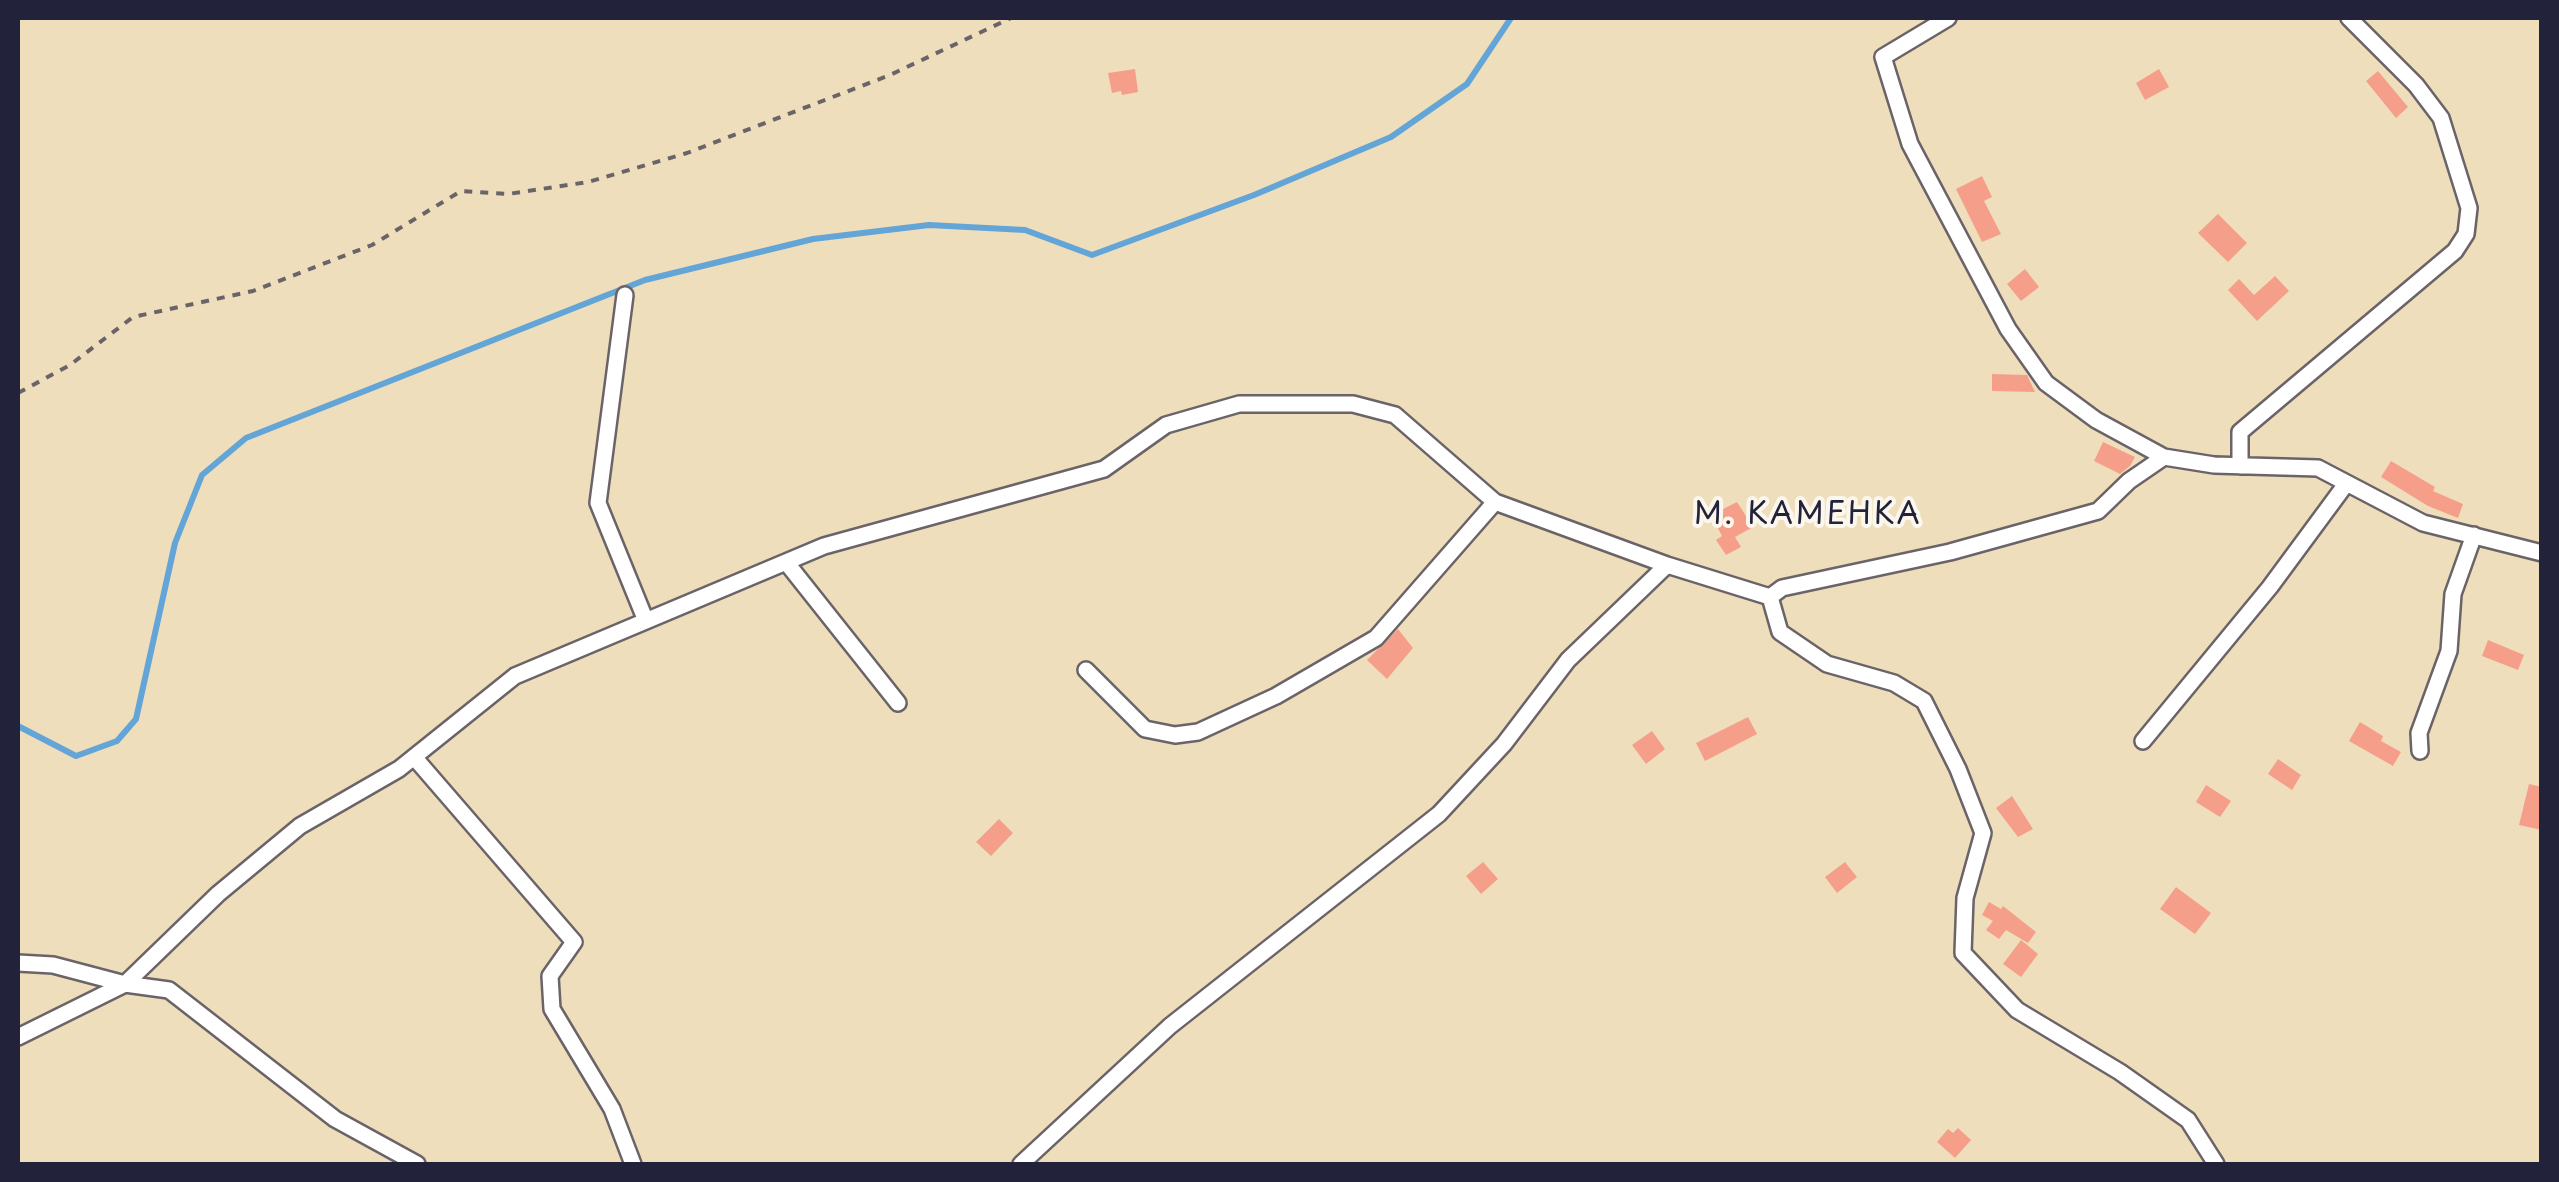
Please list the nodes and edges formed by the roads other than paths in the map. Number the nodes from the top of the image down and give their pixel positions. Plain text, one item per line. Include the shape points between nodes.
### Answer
1 (1948, 18) edge
2 (2349, 18) edge
3 (625, 296) dead end
4 (2164, 457) junction
5 (2240, 466) junction
6 (2346, 484) junction
7 (1495, 502) junction
8 (2474, 535) junction
9 (2542, 553) edge
10 (786, 562) junction
11 (1667, 565) junction
12 (1770, 597) junction
13 (646, 621) junction
14 (1086, 670) dead end
15 (898, 703) dead end
16 (2144, 741) dead end
17 (2420, 752) dead end
18 (414, 757) junction
19 (18, 963) edge
20 (125, 984) junction
21 (18, 1036) edge
22 (418, 1164) edge
23 (633, 1164) edge
24 (1020, 1164) edge
25 (2216, 1164) edge

1 - 4 street via 1883,57 1910,144 2008,329 2046,383
2 - 5 street via 2441,118 2469,208 2466,234 2455,251 2240,432
3 - 13 street via 598,503
4 - 5 street
4 - 12 street via 2098,511 1782,588
5 - 6 street via 2318,468
6 - 8 street via 2422,523
6 - 16 street
7 - 10 street via 1395,415 1353,404 1239,404 1166,424 1104,469
7 - 11 street
7 - 14 street via 1376,638 1198,732 1145,729
8 - 9 street
8 - 17 street via 2453,594 2449,651 2418,733
10 - 13 street
10 - 15 street
11 - 12 street
11 - 24 street via 1568,660 1439,814 1170,1026
12 - 25 street via 1780,632 1827,664 1894,684 1924,701 1983,833 1964,898 1962,954 2018,1010 2188,1120
13 - 18 street via 516,676
18 - 20 street via 300,826
18 - 23 street via 574,942 550,976 552,1009 612,1109
19 - 20 street
20 - 21 street
20 - 22 street via 169,990 334,1119

